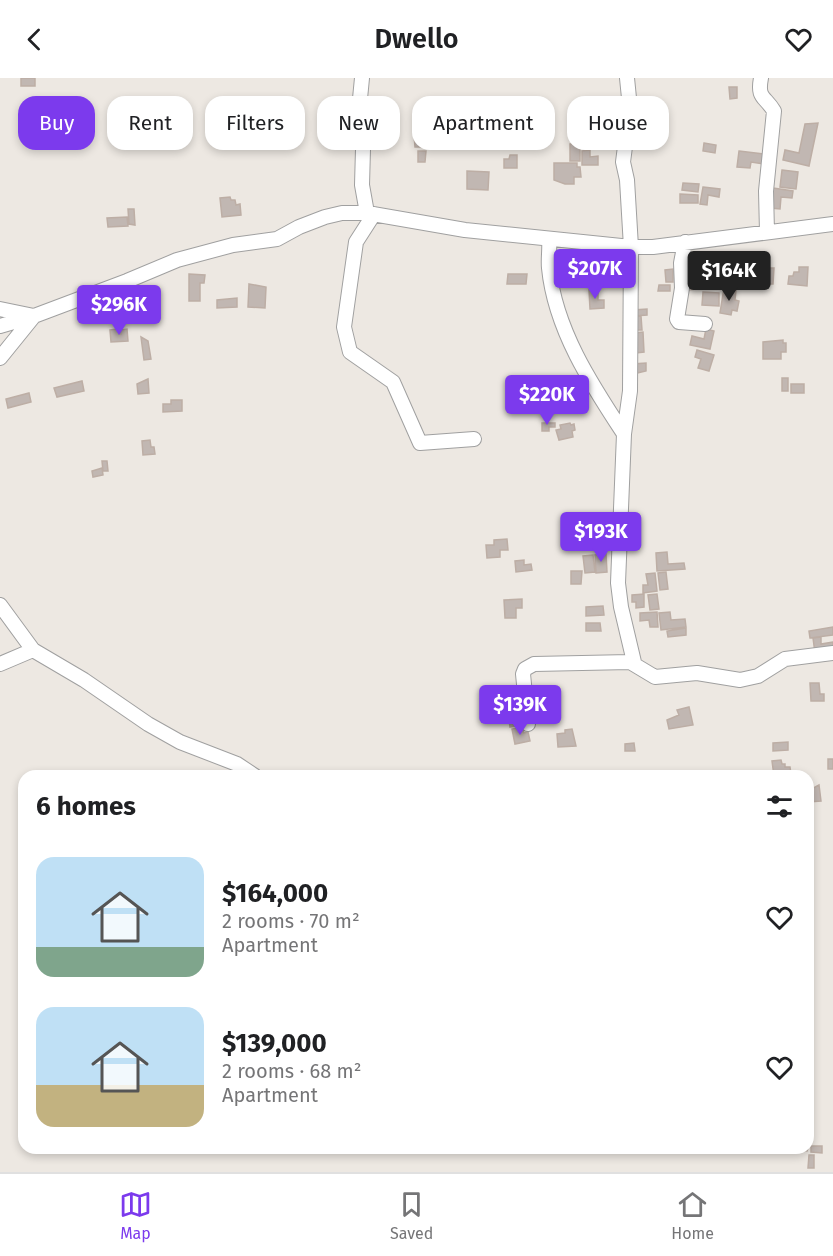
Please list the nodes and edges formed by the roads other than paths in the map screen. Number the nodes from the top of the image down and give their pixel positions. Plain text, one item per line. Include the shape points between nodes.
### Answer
1 (362, 78) edge
2 (627, 78) edge
3 (761, 78) edge
4 (370, 214) junction
5 (833, 224) edge
6 (766, 232) junction
7 (549, 240) junction
8 (685, 242) junction
9 (631, 247) junction
10 (0, 309) edge
11 (34, 316) junction
12 (705, 324) dead end
13 (0, 326) edge
14 (0, 358) edge
15 (624, 434) junction
16 (474, 439) dead end
17 (0, 605) edge
18 (33, 650) junction
19 (833, 653) edge
20 (634, 663) junction
21 (0, 664) edge
22 (528, 724) dead end
23 (246, 770) edge

1 - 4 street via 362,185
2 - 9 street via 630,108 623,162
3 - 6 street via 761,97 774,111
4 - 7 street
4 - 11 street via 334,214 277,239 232,245 177,260
4 - 16 street via 356,243 344,327 350,352 393,382 420,443
5 - 6 street
6 - 8 street
7 - 9 street
7 - 15 street via 550,273 567,336
8 - 9 street
8 - 12 street via 677,319
9 - 15 street via 630,391
10 - 11 street
11 - 13 street
11 - 14 street
15 - 20 street via 618,583
17 - 18 street
18 - 21 street
18 - 23 street via 148,724
19 - 20 street via 785,659 758,676 740,680 697,673 655,677
20 - 22 street via 547,662 528,666 523,674

